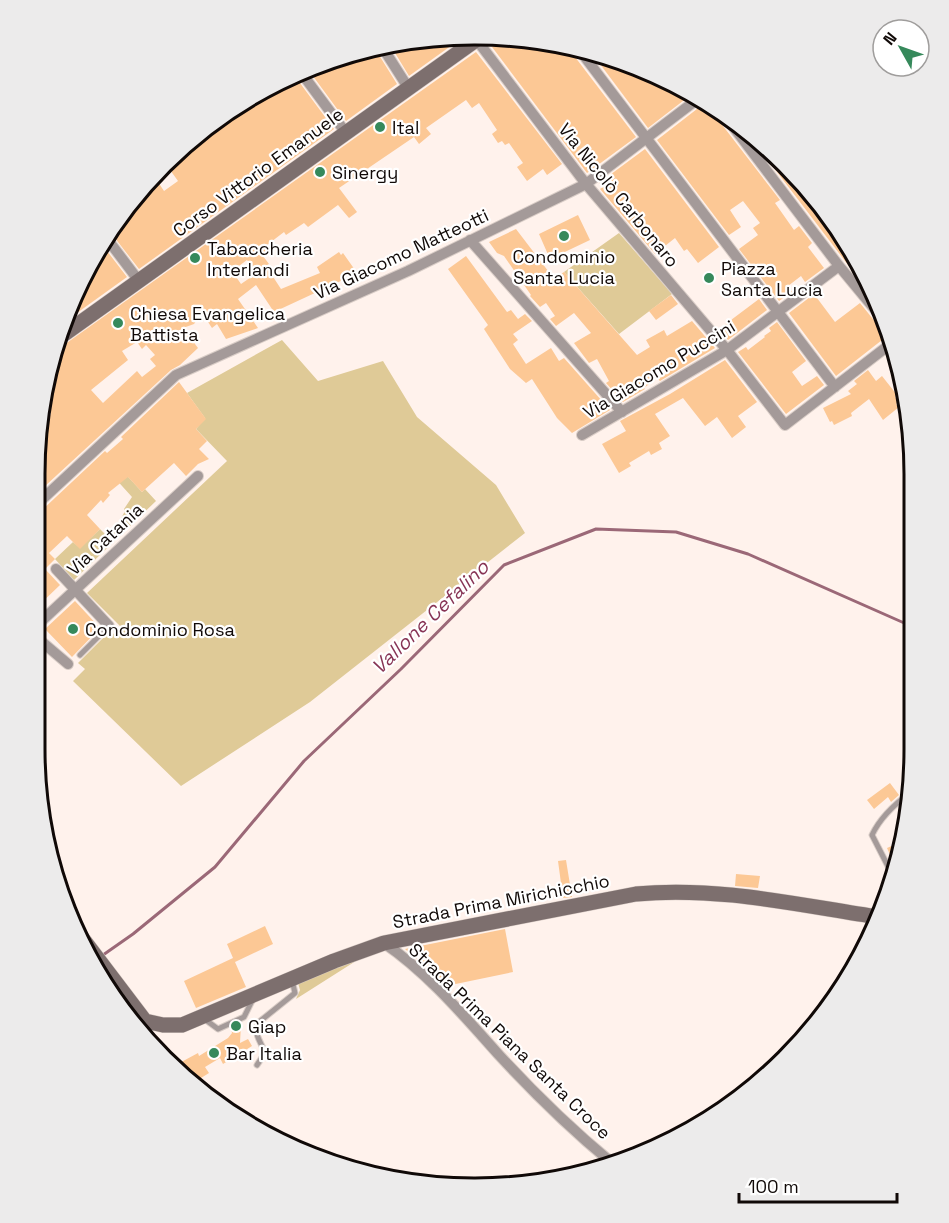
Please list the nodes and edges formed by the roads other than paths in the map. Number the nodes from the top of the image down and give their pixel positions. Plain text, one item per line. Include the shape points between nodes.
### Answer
1 (466, 45) edge
2 (485, 45) edge
3 (387, 54) edge
4 (587, 60) edge
5 (306, 80) edge
6 (409, 89) junction
7 (691, 104) edge
8 (346, 133) junction
9 (646, 138) junction
10 (741, 138) edge
11 (586, 184) junction
12 (470, 240) junction
13 (112, 245) edge
14 (839, 266) junction
15 (139, 281) junction
16 (866, 299) edge
17 (779, 312) junction
18 (70, 330) edge
19 (885, 348) edge
20 (727, 350) junction
21 (835, 387) junction
22 (622, 412) junction
23 (582, 435) dead end
24 (198, 476) dead end
25 (45, 497) edge
26 (56, 569) dead end
27 (75, 590) junction
28 (45, 618) edge
29 (109, 626) joint
30 (45, 644) edge
31 (80, 655) dead end
32 (68, 664) dead end
33 (901, 800) edge
34 (887, 865) edge
35 (870, 916) edge
36 (384, 943) junction
37 (110, 975) edge
38 (292, 978) junction
39 (125, 998) edge
40 (147, 1026) edge
41 (257, 1065) dead end
42 (606, 1157) edge

1 - 6 main road, Corso Vittorio Emanuele
2 - 11 street, Via Nicolò Carbonaro
3 - 6 street
4 - 9 street
5 - 8 street
6 - 8 main road, Corso Vittorio Emanuele
7 - 9 street, Via Giacomo Matteotti
8 - 15 main road, Corso Vittorio Emanuele
9 - 11 street, Via Giacomo Matteotti
9 - 17 street
10 - 14 street
11 - 12 street, Via Giacomo Matteotti
11 - 20 street, Via Nicolò Carbonaro
12 - 22 street
12 - 25 street, Via Giacomo Matteotti via 176,375
13 - 15 street
14 - 16 street
14 - 17 street, Via Giacomo Puccini
15 - 18 main road, Corso Vittorio Emanuele
17 - 20 street, Via Giacomo Puccini
17 - 21 street
19 - 21 street
20 - 21 street, Via Nicolò Carbonaro via 785,425
20 - 22 street, Via Giacomo Puccini
22 - 23 street, Via Giacomo Puccini
24 - 27 street, Via Catania
26 - 27 street
27 - 28 street, Via Catania
27 - 29 street
29 - 31 lane
30 - 32 street
33 - 34 lane via 872,835
35 - 36 main road, Strada Prima Mirichicchio via 724,894 667,891
36 - 38 main road, Strada Prima Mirichicchio
36 - 42 street, Strada Prima Piana Santa Croce via 405,958 548,1105
37 - 39 main road
38 - 40 main road, Strada Prima Mirichicchio via 182,1025
38 - 41 lane via 296,993 256,1027 265,1053

